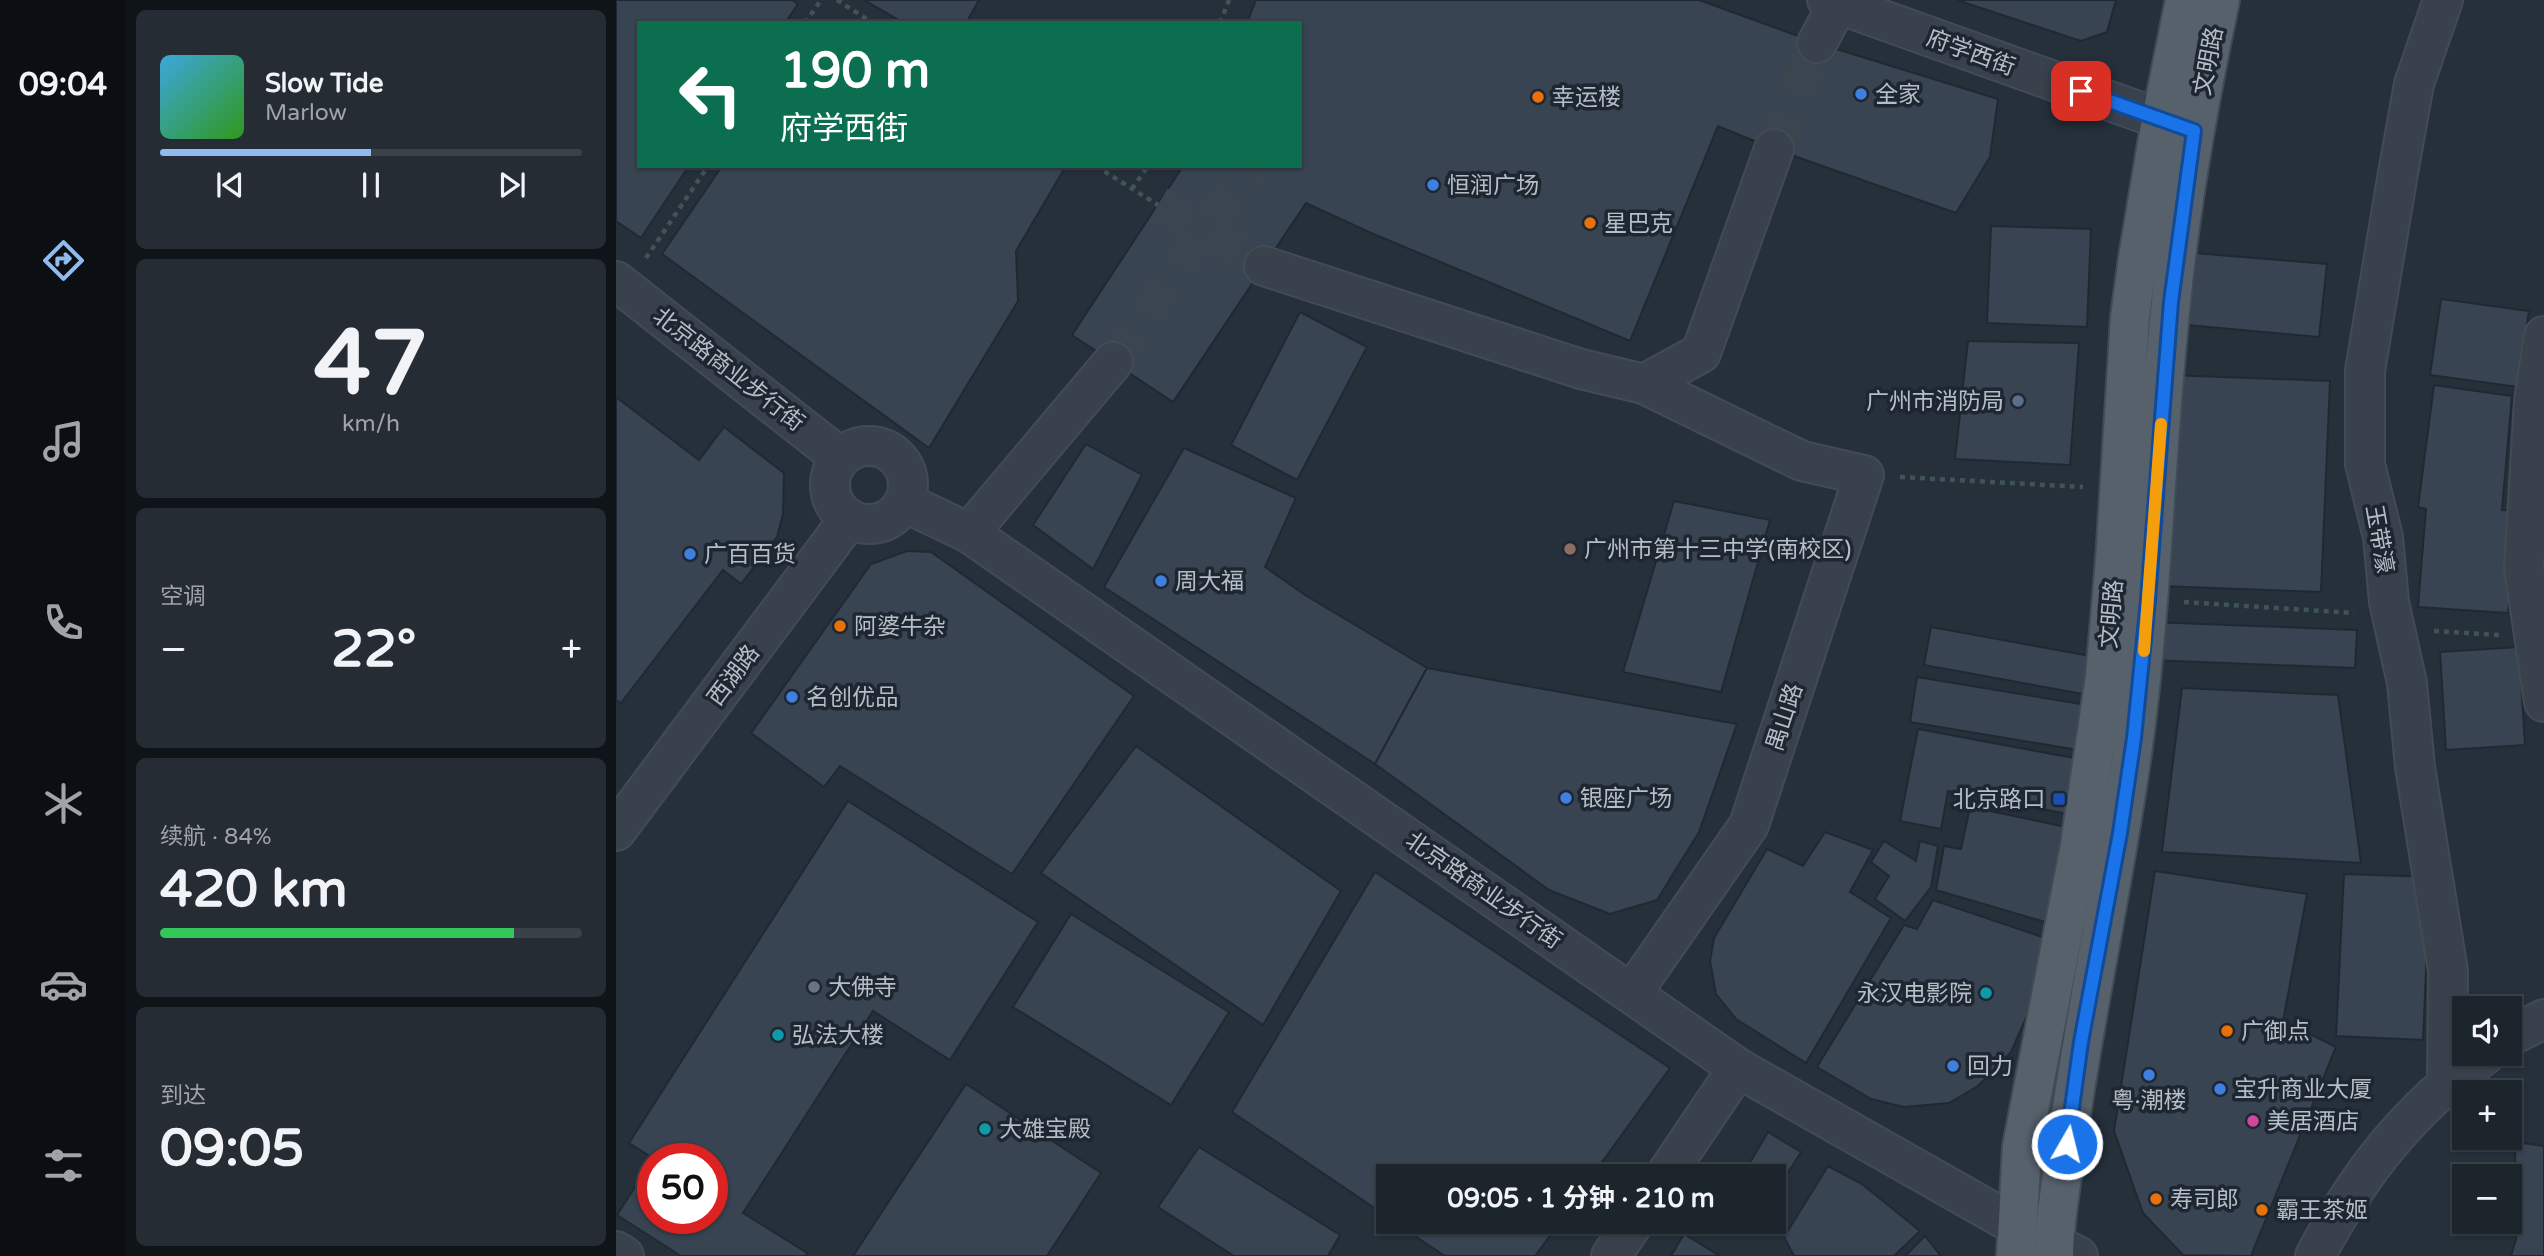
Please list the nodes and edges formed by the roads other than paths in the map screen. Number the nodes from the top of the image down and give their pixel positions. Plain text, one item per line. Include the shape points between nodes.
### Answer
1 (2185, 0) edge
2 (2220, 0) edge
3 (2443, 0) edge
4 (1832, 2) edge
5 (1817, 43) tunnel mouth
6 (2178, 126) junction
7 (1774, 149) tunnel mouth
8 (1264, 266) tunnel mouth
9 (621, 284) edge
10 (2544, 337) edge
11 (1113, 362) tunnel mouth
12 (1644, 384) junction
13 (841, 458) junction
14 (904, 502) junction
15 (849, 519) junction
16 (969, 533) junction
17 (2544, 702) edge
18 (616, 831) edge
19 (1632, 993) junction
20 (2544, 1019) edge
21 (2522, 1030) edge
22 (2470, 1066) edge
23 (1738, 1068) junction
24 (2447, 1083) junction
25 (1673, 1164) edge
26 (1626, 1234) edge
27 (2017, 1241) edge
28 (616, 1251) edge
29 (2062, 1252) edge
30 (624, 1256) edge
31 (1611, 1256) edge
32 (2315, 1256) edge

1 - 6 main road, 文明路
2 - 6 main road, 文明路
3 - 24 street, 玉带濠 via 2414,84 2365,371 2365,464 2383,537 2407,683 2415,766 2448,971
4 - 5 street
4 - 6 street, 府学西街
6 - 27 main road, 文明路 via 2146,203 2133,294 2113,584 2097,737 2029,1101
6 - 29 main road, 文明路 via 2171,302 2148,600 2127,788 2081,1042
7 - 12 street via 1701,353
8 - 12 street via 1581,369
9 - 13 street, 北京路商业步行街
10 - 17 street via 2534,401 2524,568
11 - 16 street
12 - 19 street, 禺山路 via 1802,461 1864,475 1749,825
13 - 14 street via 857,447 870,446 894,455 907,477
13 - 15 street via 831,474 830,487 839,511
14 - 15 street via 897,513 874,524
14 - 16 street, 北京路商业步行街
15 - 18 street, 西湖路
16 - 19 street, 北京路商业步行街
19 - 23 street, 北京路商业步行街
20 - 21 street
22 - 24 street
23 - 25 street
23 - 27 street, 北京路商业步行街
24 - 32 street via 2373,1160
26 - 31 street
27 - 29 street, 北京路商业步行街
28 - 30 street

